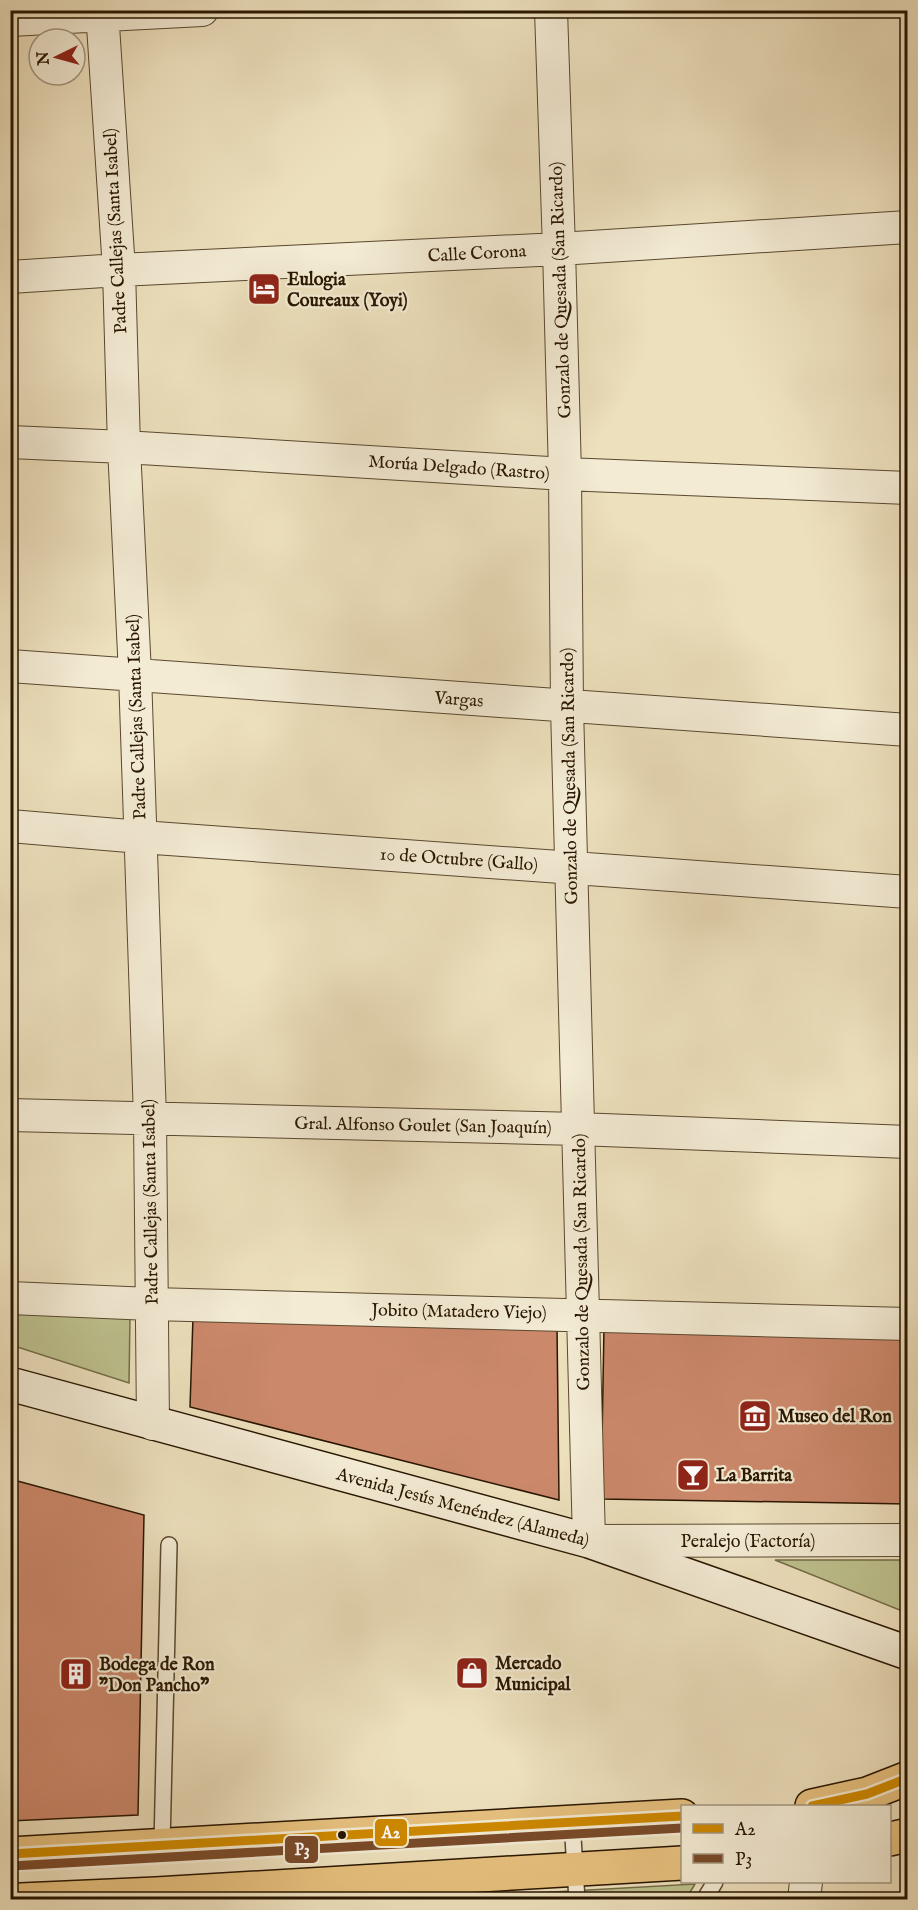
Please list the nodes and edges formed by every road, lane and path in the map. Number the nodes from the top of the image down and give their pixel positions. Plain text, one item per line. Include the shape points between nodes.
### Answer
1 (202, 10) edge
2 (551, 10) edge
3 (102, 14) edge
4 (10, 20) edge
5 (908, 226) edge
6 (560, 249) junction
7 (119, 270) junction
8 (10, 277) edge
9 (10, 442) edge
10 (124, 447) junction
11 (565, 474) junction
12 (908, 488) edge
13 (10, 666) edge
14 (135, 674) junction
15 (567, 707) junction
16 (908, 730) edge
17 (10, 826) edge
18 (141, 837) junction
19 (572, 867) junction
20 (908, 892) edge
21 (10, 1115) edge
22 (150, 1118) junction
23 (578, 1129) junction
24 (908, 1142) edge
25 (10, 1298) edge
26 (151, 1304) junction
27 (582, 1314) junction
28 (908, 1324) edge
29 (10, 1384) edge
30 (153, 1424) junction
31 (908, 1540) edge
32 (589, 1541) junction
33 (169, 1545) dead end
34 (908, 1653) edge
35 (908, 1778) edge
36 (817, 1805) edge
37 (681, 1816) edge
38 (572, 1822) junction
39 (358, 1835) junction
40 (908, 1835) edge
41 (891, 1839) edge
42 (162, 1845) junction
43 (10, 1854) edge
44 (681, 1863) edge
45 (714, 1883) edge
46 (806, 1883) edge
47 (576, 1885) edge
48 (351, 1891) edge
49 (34, 1899) edge
50 (704, 1899) edge
51 (804, 1899) edge

1 - 3 street
2 - 6 street, Gonzalo de Quesada (San Ricardo)
3 - 4 street
3 - 7 street, Padre Callejas (Santa Isabel)
5 - 6 street, Calle Corona
6 - 7 street, Calle Corona
6 - 11 street, Gonzalo de Quesada (San Ricardo)
7 - 8 street, Calle Corona
7 - 10 street, Padre Callejas (Santa Isabel)
9 - 10 street, Morúa Delgado (Rastro)
10 - 11 street, Morúa Delgado (Rastro)
10 - 14 street, Padre Callejas (Santa Isabel)
11 - 12 street, Morúa Delgado (Rastro)
11 - 15 street, Gonzalo de Quesada (San Ricardo)
13 - 14 street, Vargas
14 - 15 street, Vargas
14 - 18 street, Padre Callejas (Santa Isabel)
15 - 16 street, Vargas
15 - 19 street, Gonzalo de Quesada (San Ricardo)
17 - 18 street, 10 de Octubre (Gallo)
18 - 19 street, 10 de Octubre (Gallo)
18 - 22 street, Padre Callejas (Santa Isabel)
19 - 20 street, 10 de Octubre (Gallo)
19 - 23 street, Gonzalo de Quesada (San Ricardo)
21 - 22 street, Gral. Alfonso Goulet (San Joaquín)
22 - 23 street, Gral. Alfonso Goulet (San Joaquín)
22 - 26 street, Padre Callejas (Santa Isabel)
23 - 24 street, Gral. Alfonso Goulet (San Joaquín)
23 - 27 street, Gonzalo de Quesada (San Ricardo)
25 - 26 street, Jobito (Matadero Viejo)
26 - 27 street, Jobito (Matadero Viejo)
26 - 30 street, Padre Callejas (Santa Isabel)
27 - 28 street, Jobito (Matadero Viejo)
27 - 32 street, Gonzalo de Quesada (San Ricardo)
29 - 30 main road, Avenida Jesús Menéndez (Alameda)
30 - 32 main road, Avenida Jesús Menéndez (Alameda)
31 - 32 street, Peralejo (Factoría)
32 - 34 main road, Avenida Jesús Menéndez (Alameda)
33 - 42 lane
35 - 36 main road via 867,1794
37 - 38 main road
38 - 39 main road
38 - 47 lane
39 - 42 main road
39 - 48 main road
40 - 41 main road
42 - 43 main road
44 - 47 main road
45 - 50 lane
46 - 51 street
47 - 48 main road
48 - 49 main road

